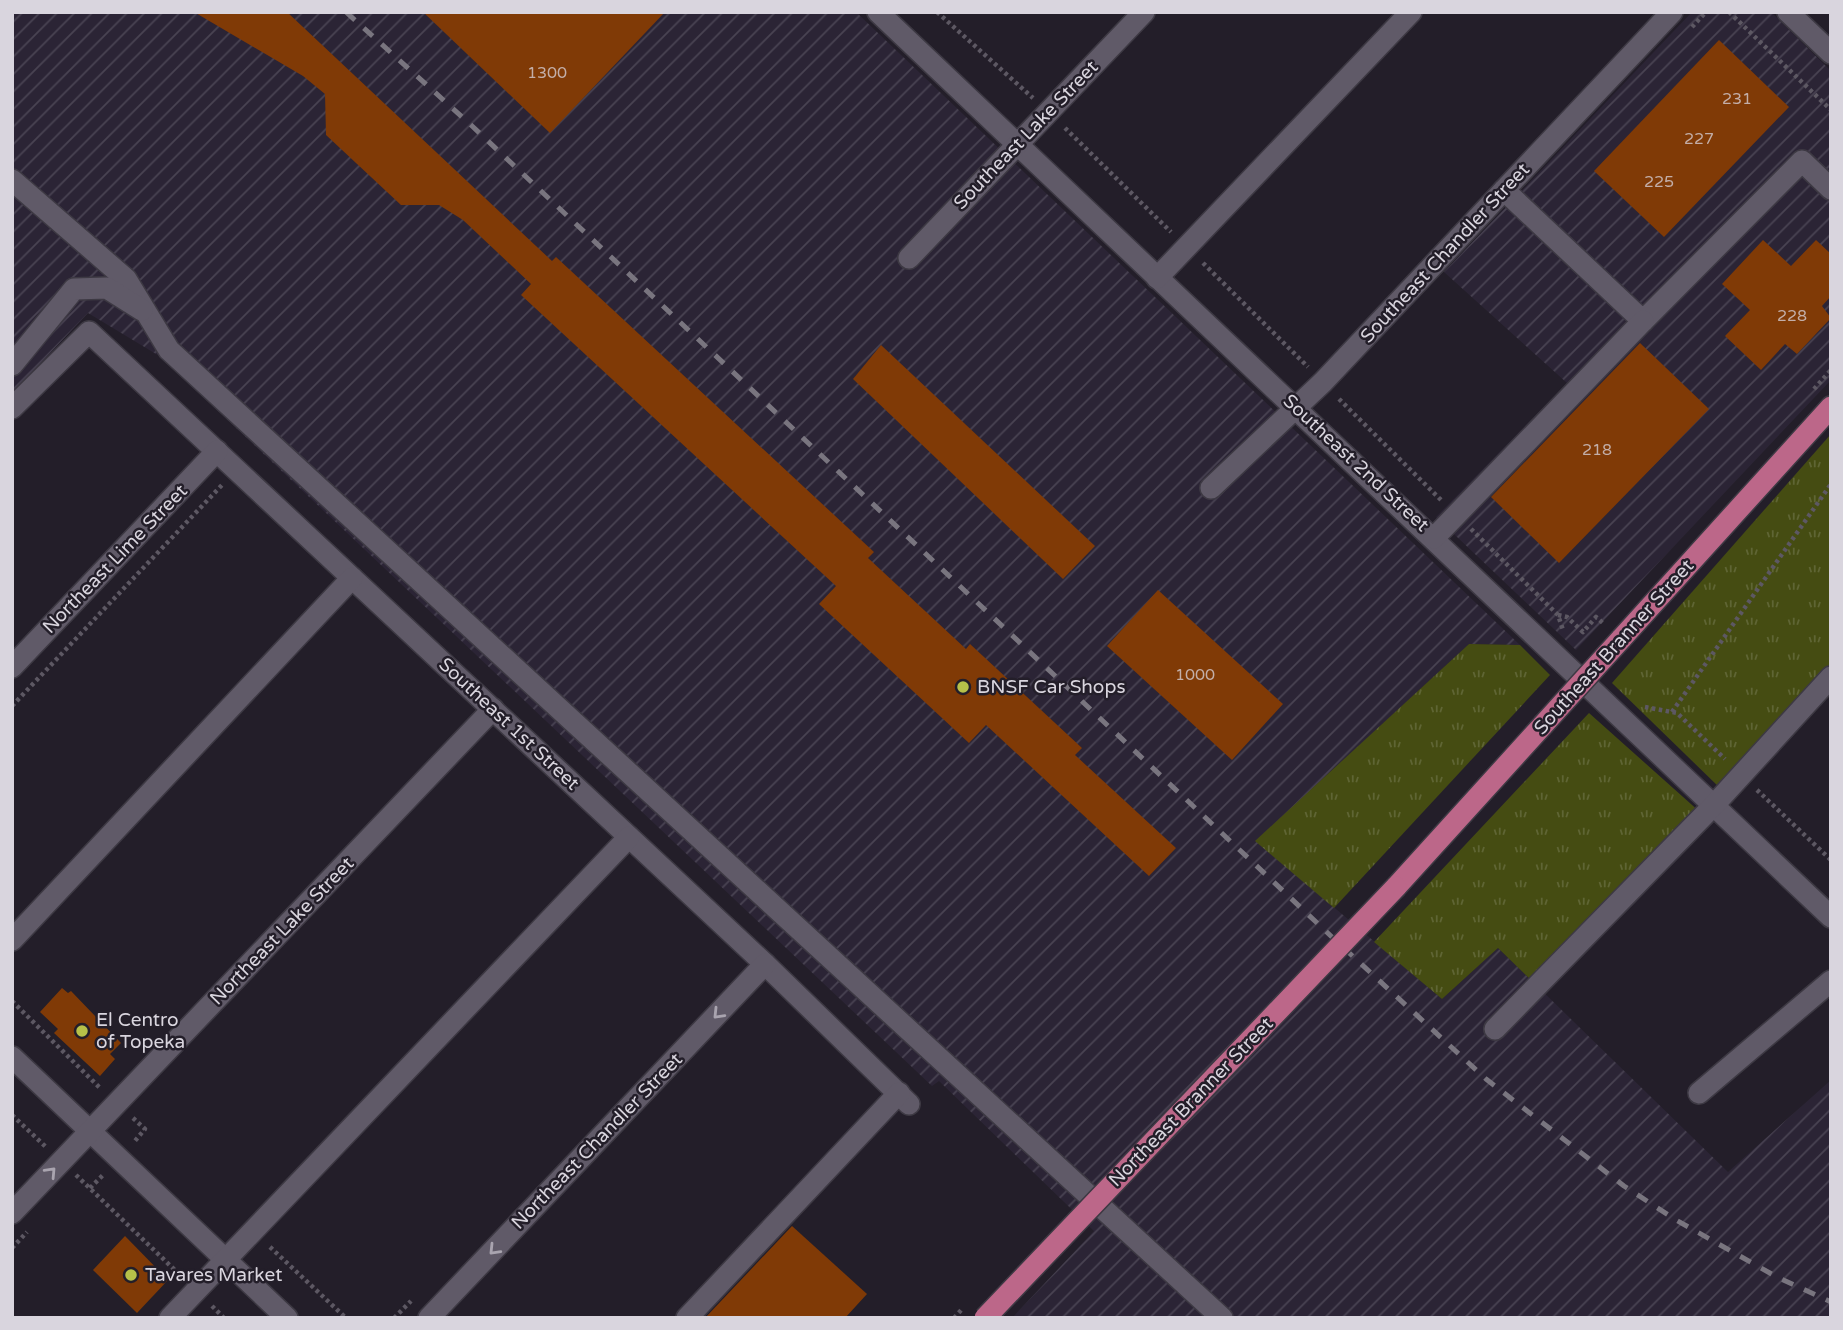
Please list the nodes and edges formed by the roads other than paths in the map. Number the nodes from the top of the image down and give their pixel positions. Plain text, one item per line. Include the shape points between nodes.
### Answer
1 (1144, 12) edge
2 (1411, 12) edge
3 (1672, 12) edge
4 (1788, 12) edge
5 (887, 15) edge
6 (1831, 53) edge
7 (1017, 144) junction
8 (12, 180) edge
9 (1831, 189) edge
10 (1504, 190) junction
11 (909, 258) dead end
12 (1157, 278) junction
13 (147, 313) junction
14 (1643, 321) junction
15 (12, 365) edge
16 (1831, 407) edge
17 (12, 408) edge
18 (1298, 408) junction
19 (218, 451) junction
20 (1211, 488) dead end
21 (1434, 538) junction
22 (352, 578) junction
23 (12, 667) edge
24 (1831, 677) edge
25 (493, 709) junction
26 (1715, 804) junction
27 (629, 837) junction
28 (1396, 887) joint
29 (1831, 917) edge
30 (12, 940) edge
31 (765, 964) junction
32 (1831, 981) edge
33 (1495, 1029) dead end
34 (12, 1057) edge
35 (1699, 1093) dead end
36 (90, 1130) junction
37 (12, 1213) edge
38 (226, 1259) junction
39 (170, 1318) edge
40 (287, 1318) edge
41 (429, 1318) edge
42 (687, 1318) edge
43 (985, 1318) edge
44 (1222, 1318) edge

1 - 7 street, Southeast Lake Street
2 - 12 street
3 - 10 street, Southeast Chandler Street
4 - 6 street
5 - 7 street, Southeast 2nd Street
7 - 11 street, Southeast Lake Street
7 - 12 street, Southeast 2nd Street
8 - 13 street via 126,279
9 - 14 street via 1802,161
10 - 14 street
10 - 18 street, Southeast Chandler Street
12 - 18 street, Southeast 2nd Street
13 - 15 street via 107,288 74,289
13 - 44 street via 169,349
14 - 21 street
16 - 28 main road, Southeast Branner Street, bridge
17 - 19 street, Southeast 1st Street via 89,332
18 - 20 street, Southeast Chandler Street
18 - 21 street, Southeast 2nd Street
19 - 22 street, Southeast 1st Street
19 - 23 street, Northeast Lime Street
21 - 26 street, Southeast 2nd Street
22 - 25 street, Southeast 1st Street
22 - 30 street
24 - 26 street
25 - 27 street, Southeast 1st Street
25 - 36 street, Northeast Lake Street
26 - 29 street, Southeast 2nd Street
26 - 33 street
27 - 31 street, Southeast 1st Street
27 - 38 street
28 - 43 main road, Northeast Branner Street, bridge
31 -> 41 street, Northeast Chandler Street
31 - 42 street, Southeast 1st Street via 904,1098
32 - 35 street
34 - 36 street
37 -> 36 street, Northeast Lake Street
36 - 38 street
38 - 39 street
38 - 40 street

